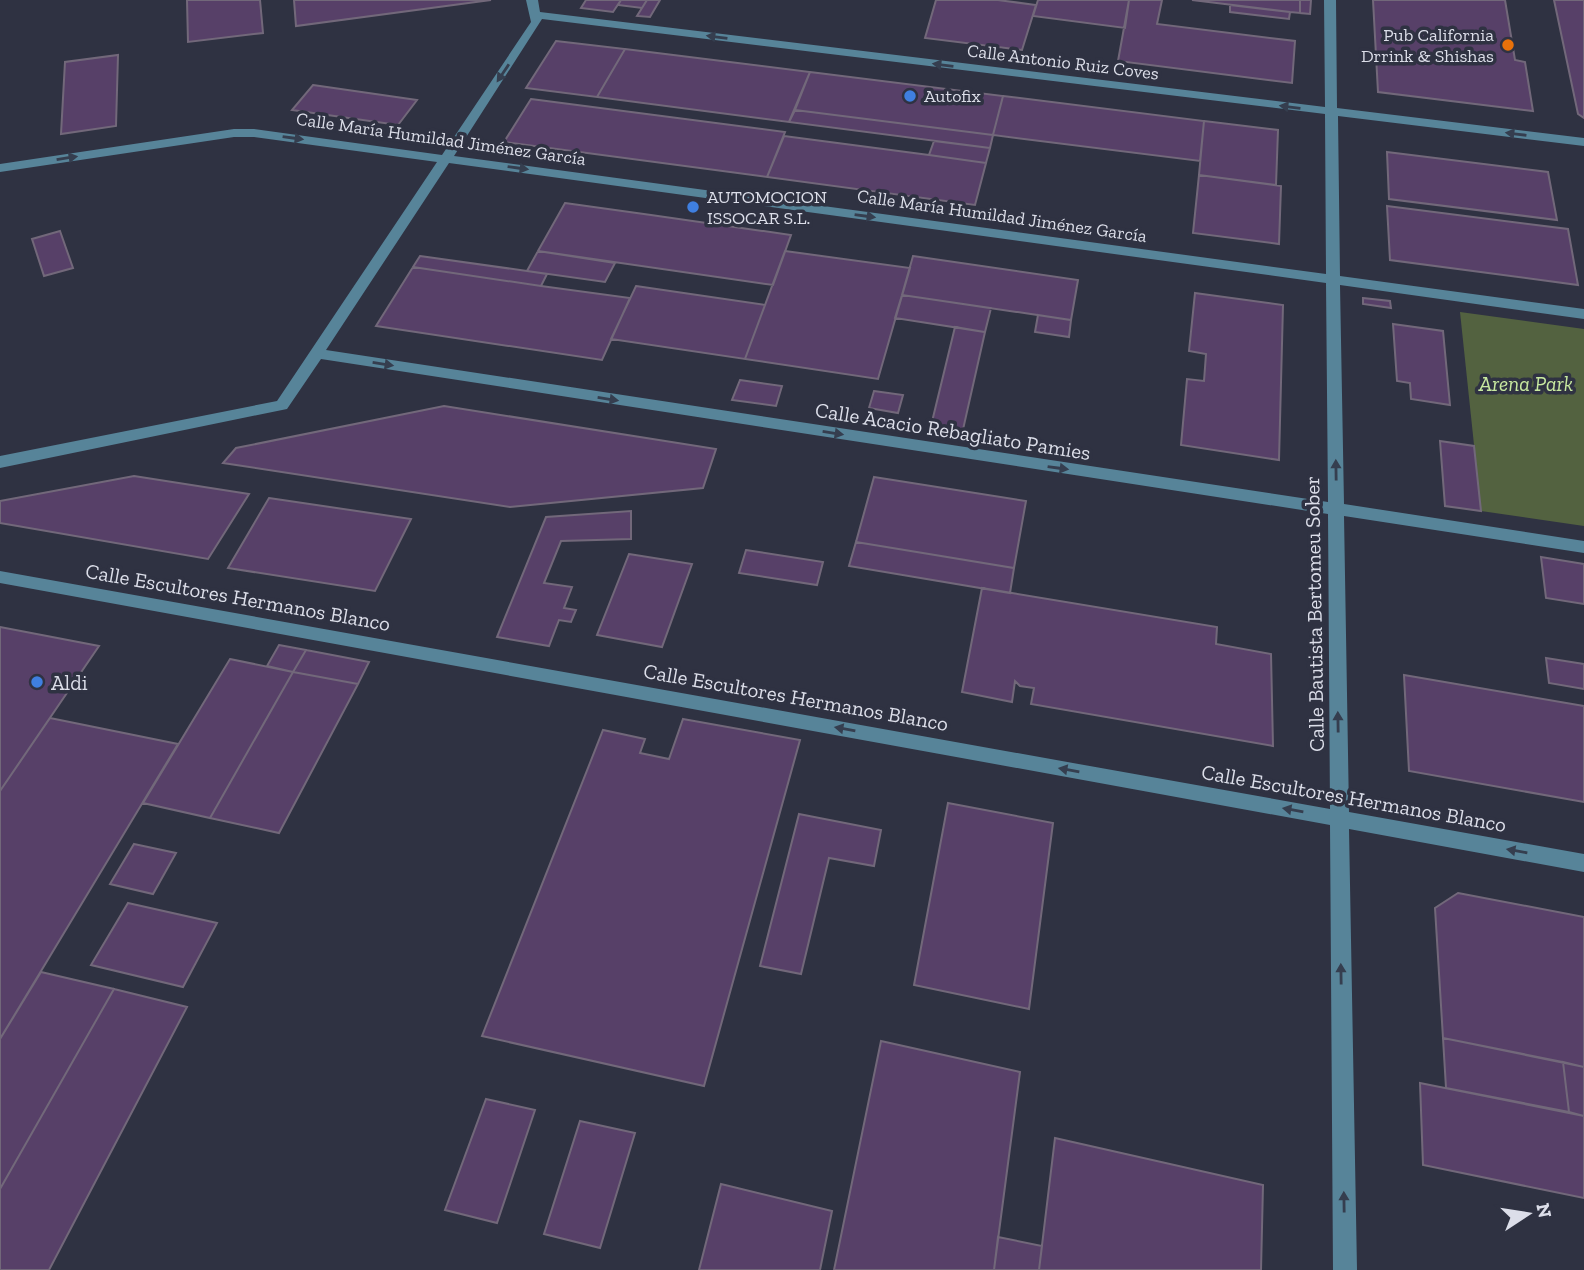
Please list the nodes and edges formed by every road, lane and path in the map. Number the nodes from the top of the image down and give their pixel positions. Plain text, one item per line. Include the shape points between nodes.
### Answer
1 (532, 0) edge
2 (1330, 0) edge
3 (537, 15) junction
4 (1331, 112) junction
5 (1584, 142) edge
6 (445, 158) junction
7 (0, 168) edge
8 (1333, 281) junction
9 (1584, 314) edge
10 (316, 353) junction
11 (0, 462) edge
12 (1336, 509) junction
13 (1584, 547) edge
14 (0, 577) edge
15 (1339, 818) junction
16 (1584, 863) edge
17 (1345, 1270) edge

1 - 3 street
2 - 4 street, Calle Bautista Bertomeu Sober
4 -> 3 street, Calle Antonio Ruiz Coves
3 -> 6 street via 537,22
5 -> 4 street, Calle Antonio Ruiz Coves
4 - 8 street, Calle Bautista Bertomeu Sober
7 -> 6 street, Calle María Humildad Jiménez García via 248,132
6 -> 8 street, Calle María Humildad Jiménez García
6 - 10 street
8 - 9 street, Calle María Humildad Jiménez García
12 -> 8 street, Calle Bautista Bertomeu Sober
10 - 11 street via 282,405
10 -> 12 street, Calle Acacio Rebagliato Pamies
12 - 13 street, Calle Acacio Rebagliato Pamies
15 -> 12 street, Calle Bautista Bertomeu Sober
15 -> 14 street, Calle Escultores Hermanos Blanco
16 -> 15 street, Calle Escultores Hermanos Blanco
17 -> 15 street, Calle Bautista Bertomeu Sober

